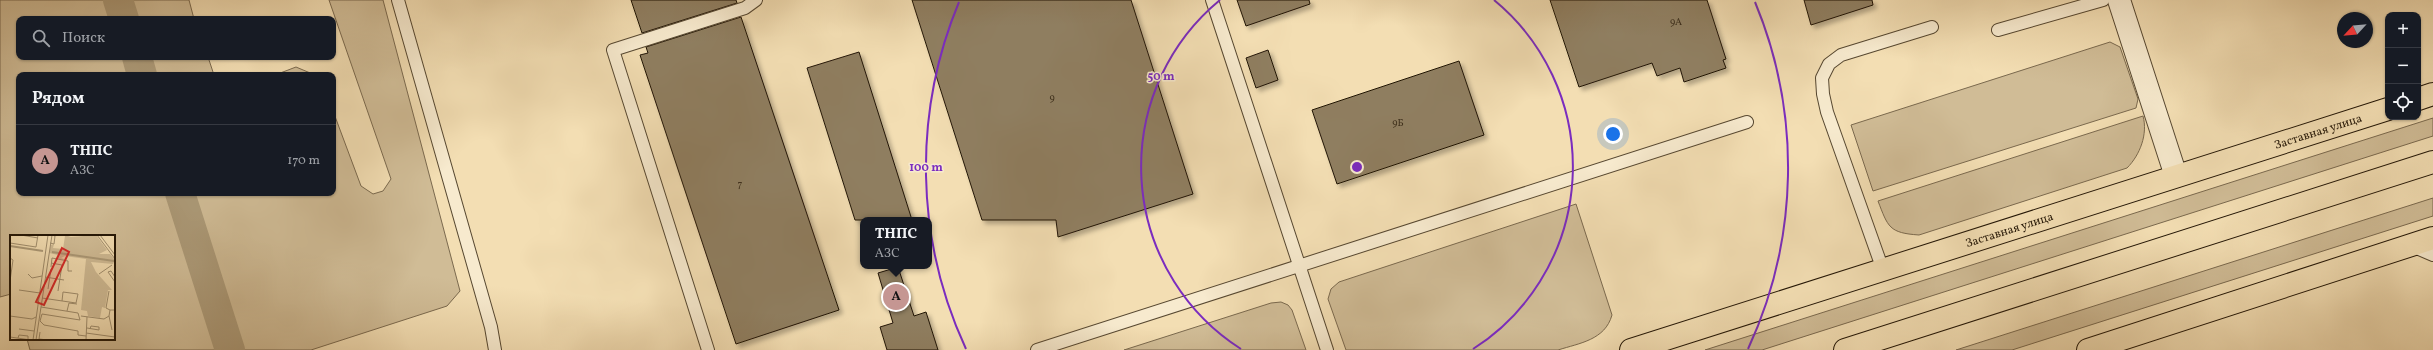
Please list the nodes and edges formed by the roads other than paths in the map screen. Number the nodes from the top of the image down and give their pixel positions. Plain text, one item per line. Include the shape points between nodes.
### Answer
1 (398, 0) edge
2 (756, 0) edge
3 (1212, 0) edge
4 (2103, 0) edge
5 (2119, 0) edge
6 (1932, 27) dead end
7 (1998, 30) dead end
8 (2433, 94) edge
9 (2421, 98) edge
10 (2385, 110) edge
11 (1747, 122) dead end
12 (2433, 162) edge
13 (2176, 176) junction
14 (2433, 238) edge
15 (2411, 245) junction
16 (2433, 255) edge
17 (1299, 266) junction
18 (1883, 270) junction
19 (495, 350) edge
20 (708, 350) edge
21 (1038, 350) edge
22 (1327, 350) edge
23 (1631, 350) edge
24 (1845, 350) edge
25 (2088, 350) edge

1 - 19 lane via 491,327
2 - 20 lane via 745,8 613,50
3 - 17 lane
4 - 7 lane
5 - 13 street
6 - 18 lane via 1841,55 1829,64 1822,78 1827,112
8 - 9 main road
10 - 13 main road, Заставная улица
11 - 17 lane
12 - 24 main road
13 - 18 main road, Заставная улица
14 - 15 main road
15 - 16 lane
15 - 25 main road
17 - 21 lane
17 - 22 lane
18 - 23 main road, Заставная улица

